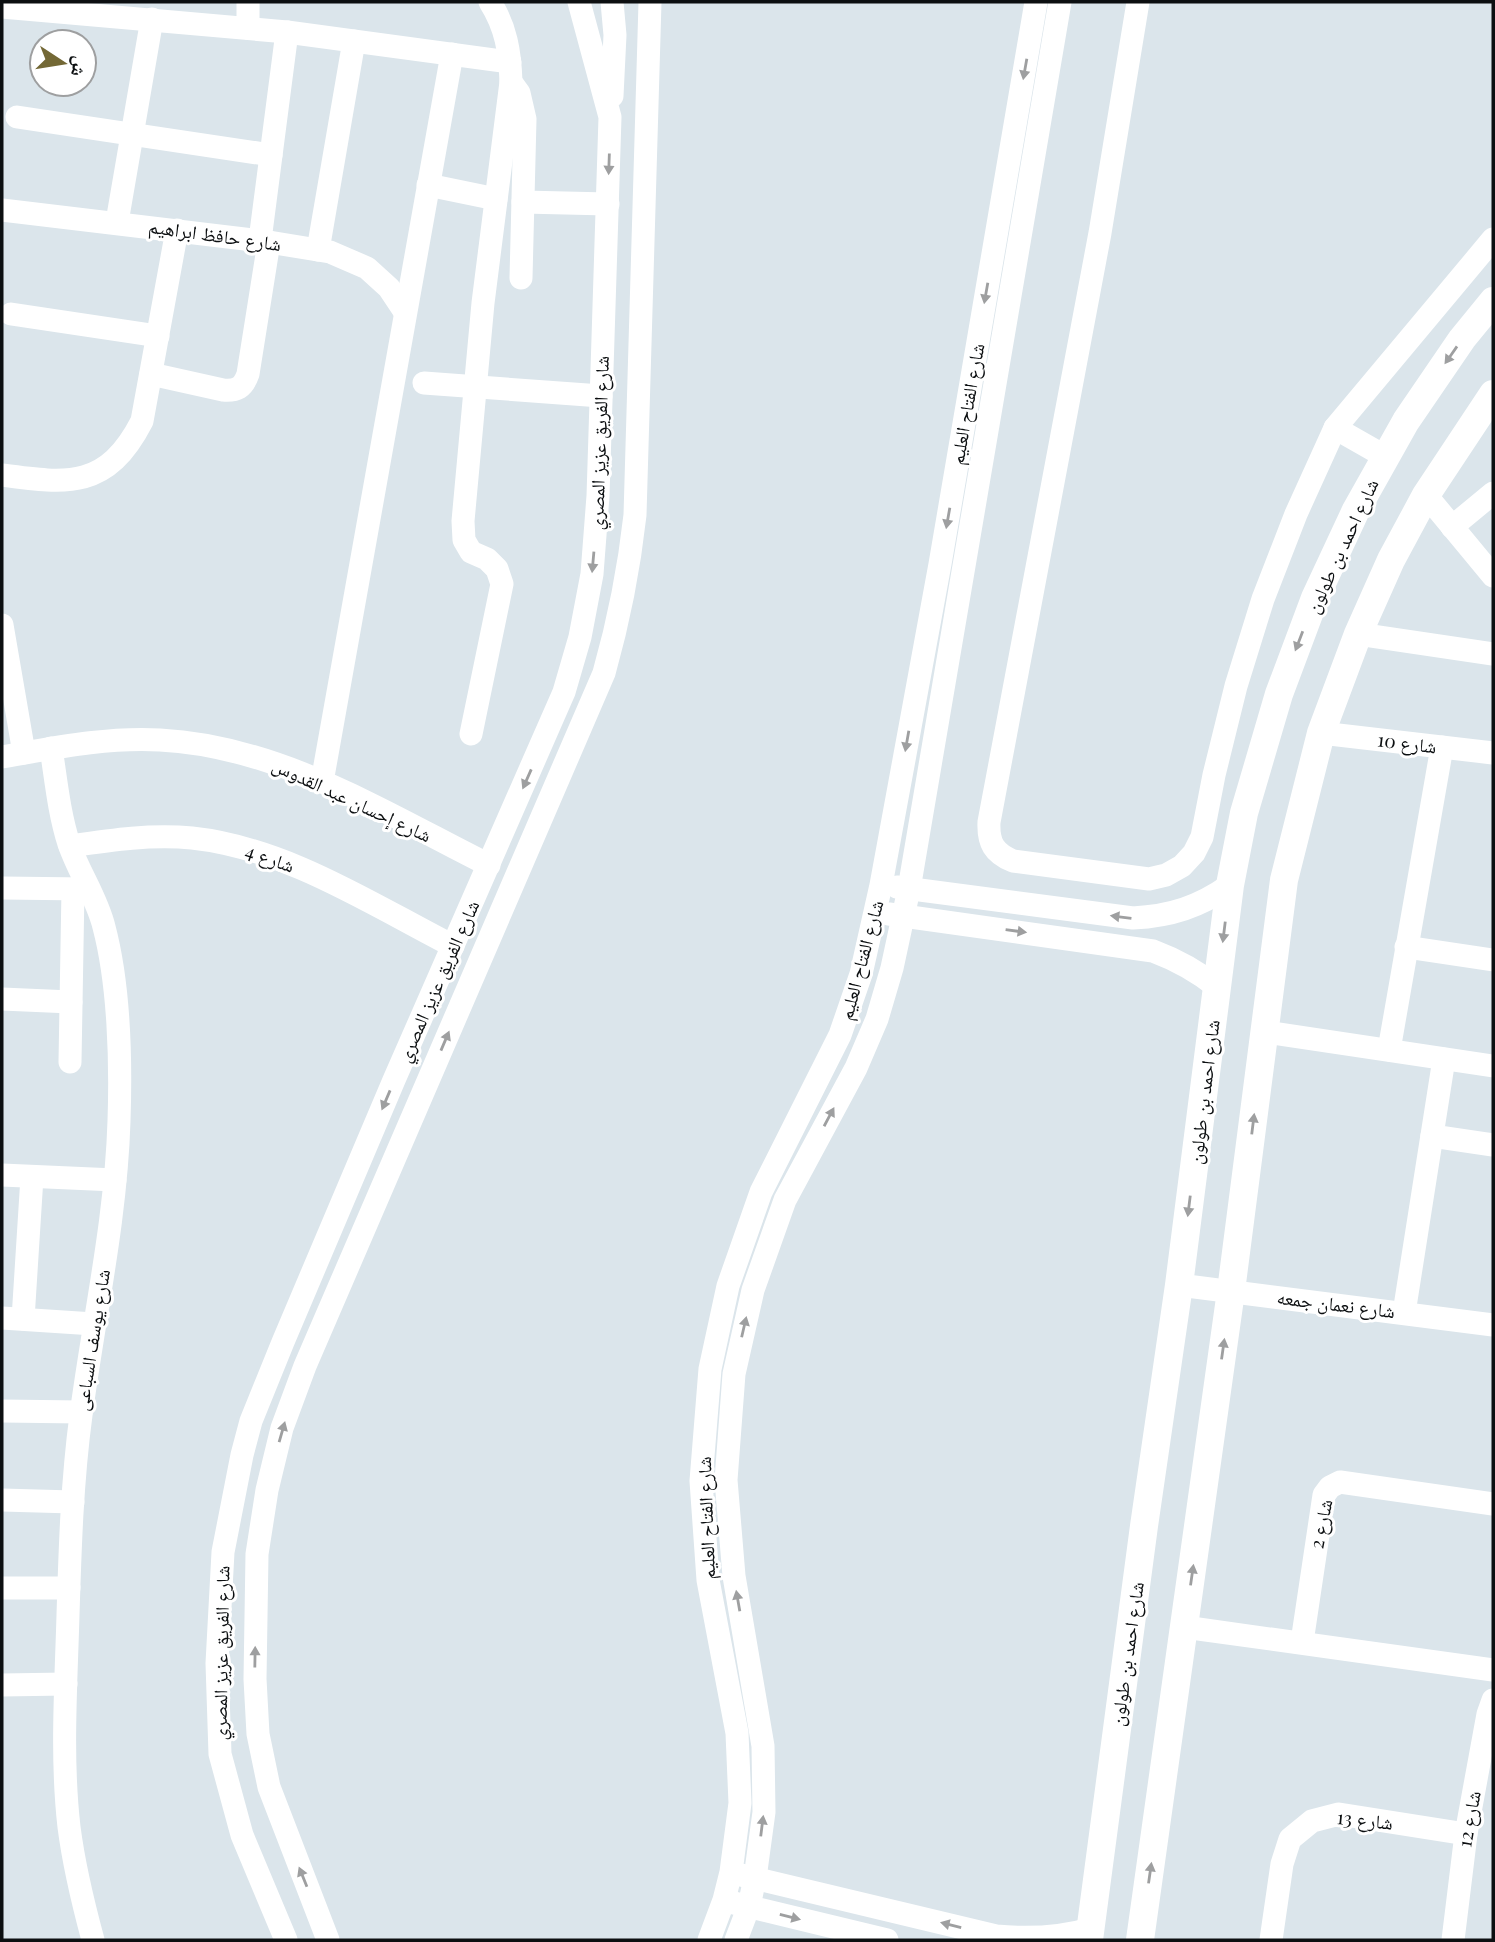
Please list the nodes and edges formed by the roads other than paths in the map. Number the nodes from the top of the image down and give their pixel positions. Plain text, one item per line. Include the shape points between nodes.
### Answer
1 (248, 2) edge
2 (490, 2) edge
3 (579, 2) edge
4 (612, 2) edge
5 (650, 2) edge
6 (1036, 2) edge
7 (1060, 2) edge
8 (1138, 2) edge
9 (2, 7) edge
10 (138, 12) edge
11 (193, 12) edge
12 (248, 28) junction
13 (287, 32) junction
14 (354, 41) junction
15 (452, 54) junction
16 (511, 72) junction
17 (17, 117) dead end
18 (610, 117) junction
19 (132, 134) junction
20 (271, 155) junction
21 (428, 185) junction
22 (496, 199) junction
23 (523, 202) junction
24 (608, 204) junction
25 (2, 210) edge
26 (117, 222) junction
27 (177, 230) junction
28 (1493, 239) edge
29 (265, 241) junction
30 (318, 250) junction
31 (520, 278) dead end
32 (1493, 301) edge
33 (405, 312) junction
34 (11, 314) dead end
35 (158, 336) junction
36 (151, 374) junction
37 (424, 383) dead end
38 (475, 386) junction
39 (1493, 394) edge
40 (601, 396) junction
41 (1335, 428) junction
42 (1385, 457) junction
43 (2, 475) edge
44 (1493, 493) edge
45 (1426, 495) junction
46 (1452, 527) junction
47 (1493, 576) edge
48 (2, 625) edge
49 (1358, 634) junction
50 (1493, 654) edge
51 (1321, 733) junction
52 (471, 734) dead end
53 (1442, 747) junction
54 (51, 748) junction
55 (1493, 753) edge
56 (13, 755) edge
57 (322, 782) junction
58 (70, 846) junction
59 (489, 866) junction
60 (881, 885) junction
61 (1230, 886) junction
62 (2, 888) edge
63 (81, 889) junction
64 (909, 889) junction
65 (972, 897) junction
66 (876, 912) junction
67 (904, 916) junction
68 (1157, 917) junction
69 (979, 926) junction
70 (453, 946) junction
71 (1406, 947) junction
72 (1153, 951) junction
73 (1493, 960) edge
74 (1217, 987) junction
75 (2, 999) edge
76 (71, 1002) junction
77 (1265, 1032) junction
78 (1389, 1050) junction
79 (1444, 1059) junction
80 (70, 1062) dead end
81 (1493, 1066) edge
82 (1432, 1136) junction
83 (1493, 1145) edge
84 (366, 1147) junction
85 (395, 1159) junction
86 (2, 1175) edge
87 (32, 1177) junction
88 (115, 1181) junction
89 (343, 1201) junction
90 (372, 1213) junction
91 (1179, 1285) junction
92 (1231, 1291) junction
93 (1404, 1313) junction
94 (12, 1318) edge
95 (94, 1324) junction
96 (1493, 1325) edge
97 (710, 1369) junction
98 (734, 1374) junction
99 (2, 1411) edge
100 (81, 1412) junction
101 (2, 1500) edge
102 (73, 1502) junction
103 (1493, 1504) edge
104 (2, 1588) edge
105 (69, 1588) junction
106 (1184, 1627) junction
107 (1302, 1642) junction
108 (1493, 1670) edge
109 (66, 1684) junction
110 (2, 1685) edge
111 (1493, 1700) edge
112 (1466, 1835) junction
113 (730, 1872) junction
114 (755, 1878) junction
115 (724, 1900) junction
116 (748, 1906) junction
117 (1090, 1935) edge
118 (93, 1940) edge
119 (286, 1940) edge
120 (328, 1940) edge
121 (709, 1940) edge
122 (736, 1940) edge
123 (887, 1940) edge
124 (1140, 1940) edge
125 (1271, 1940) edge
126 (1453, 1940) edge

1 - 12 street
2 - 16 street via 510,49
3 - 18 street, شارع الفريق عزيز المصري
4 - 18 street
85 -> 5 street, شارع الفريق عزيز المصري via 604,673 617,627 635,515
6 -> 60 street, شارع الفتاح العليم
7 - 64 street, شارع الفتاح العليم
8 - 41 street via 1093,271 989,822 992,847 1001,856 1149,879 1182,866 1194,853 1202,837 1236,686 1263,599
9 - 10 street
10 - 11 street
10 - 19 street
11 - 12 street
12 - 13 street
13 - 14 street
13 - 20 street
14 - 15 street
14 - 30 street
15 - 16 street
15 - 21 street
16 - 22 street
16 - 23 street via 525,119
17 - 19 street
18 -> 24 street, شارع الفريق عزيز المصري
19 - 20 street
19 - 26 street
20 - 29 street
21 - 22 street
21 - 33 street
22 - 38 street
23 - 24 street
23 - 31 street
24 - 40 street, شارع الفريق عزيز المصري
25 - 26 street, شارع حافظ ابراهيم
26 - 27 street, شارع حافظ ابراهيم
27 - 29 street, شارع حافظ ابراهيم
27 - 35 street
28 - 41 street
29 - 30 street, شارع حافظ ابراهيم
29 - 36 street via 244,385 235,391 223,390
30 - 33 street, شارع حافظ ابراهيم via 367,268 389,288
32 -> 42 street, شارع احمد بن طولون via 1462,339
33 - 57 street
34 - 35 street
35 - 36 street
36 - 43 street via 142,421 131,444 112,463 90,476 65,481
37 - 38 street
38 - 40 street
38 - 52 street via 464,540 471,552 497,569 502,584
39 - 45 street
40 -> 59 street, شارع الفريق عزيز المصري via 592,574 580,637 564,692
41 - 42 street
42 -> 61 street, شارع احمد بن طولون via 1315,598 1279,694 1244,813
44 - 46 street
45 - 46 street
45 - 49 street
46 - 47 street
48 - 56 street
49 - 50 street
49 - 51 street
51 - 53 street, شارع 10
51 - 77 street via 1284,880
53 - 55 street, شارع 10
53 - 71 street
54 - 56 street, شارع إحسان عبد القدوس
54 - 57 street, شارع إحسان عبد القدوس via 105,740 214,746
54 - 58 street, شارع يوسف السباعى via 61,818
57 - 59 street, شارع إحسان عبد القدوس
58 - 63 street, شارع يوسف السباعى
58 - 70 street, شارع 4 via 131,837 180,838 253,850 310,873
59 - 70 street, شارع الفريق عزيز المصري
60 - 64 street
60 - 66 street, شارع الفتاح العليم
61 - 68 street via 1196,906
61 -> 74 street, شارع احمد بن طولون
62 - 63 street
63 - 76 street
63 - 88 street, شارع يوسف السباعى via 97,905 105,930 116,1010 120,1066
64 - 65 street
64 - 67 street, شارع الفتاح العليم
68 -> 65 street via 1133,918
65 - 69 street via 967,909
66 - 67 street
66 - 97 street, شارع الفتاح العليم via 840,1035 761,1192 728,1286
67 - 69 street
98 -> 67 street, شارع الفتاح العليم via 753,1290 785,1200 856,1068 877,1018
68 - 72 street via 1160,936
69 -> 72 street
70 -> 84 street, شارع الفريق عزيز المصري
71 - 73 street
71 - 78 street
72 - 74 street via 1198,972
74 -> 91 street, شارع احمد بن طولون
75 - 76 street
76 - 80 street
77 - 78 street
92 -> 77 street
78 - 79 street
79 - 81 street
79 - 82 street
82 - 83 street
82 - 93 street
84 - 85 street via 378,1158
84 - 89 street, شارع الفريق عزيز المصري
85 - 90 street, شارع الفريق عزيز المصري
86 - 87 street
87 - 88 street
87 - 94 street
88 - 95 street, شارع يوسف السباعى
89 - 90 street via 359,1203
89 - 119 street, شارع الفريق عزيز المصري via 251,1421 223,1552 217,1663 220,1754 242,1835
120 -> 90 street, شارع الفريق عزيز المصري via 269,1787 258,1734 257,1554 282,1428
91 - 92 street, شارع نعمان جمعه
91 - 117 street, شارع احمد بن طولون
92 - 93 street, شارع نعمان جمعه
106 -> 92 street
93 - 96 street, شارع نعمان جمعه
94 - 95 street
95 - 100 street, شارع يوسف السباعى
97 - 98 street
97 - 113 street, شارع الفتاح العليم via 701,1481 708,1580 737,1733 740,1803
114 -> 98 street, شارع الفتاح العليم via 764,1812 762,1745 734,1576 726,1480
99 - 100 street
100 - 102 street, شارع يوسف السباعى
101 - 102 street
102 - 105 street, شارع يوسف السباعى
103 - 107 street, شارع 2 via 1340,1482 1330,1487 1324,1495
104 - 105 street
105 - 109 street, شارع يوسف السباعى
106 - 107 street
124 -> 106 street
107 - 108 street
109 - 110 street
109 - 118 street, شارع يوسف السباعى via 69,1828
111 - 112 street, شارع 12
112 - 125 street, شارع 13 via 1339,1814 1312,1821 1290,1839
112 - 126 street, شارع 12
113 - 114 street
113 - 115 street, شارع الفتاح العليم
114 - 116 street, شارع الفتاح العليم
117 -> 114 street via 996,1936
115 - 116 street
115 - 121 street, شارع الفتاح العليم
116 - 122 street, شارع الفتاح العليم
116 -> 123 street

